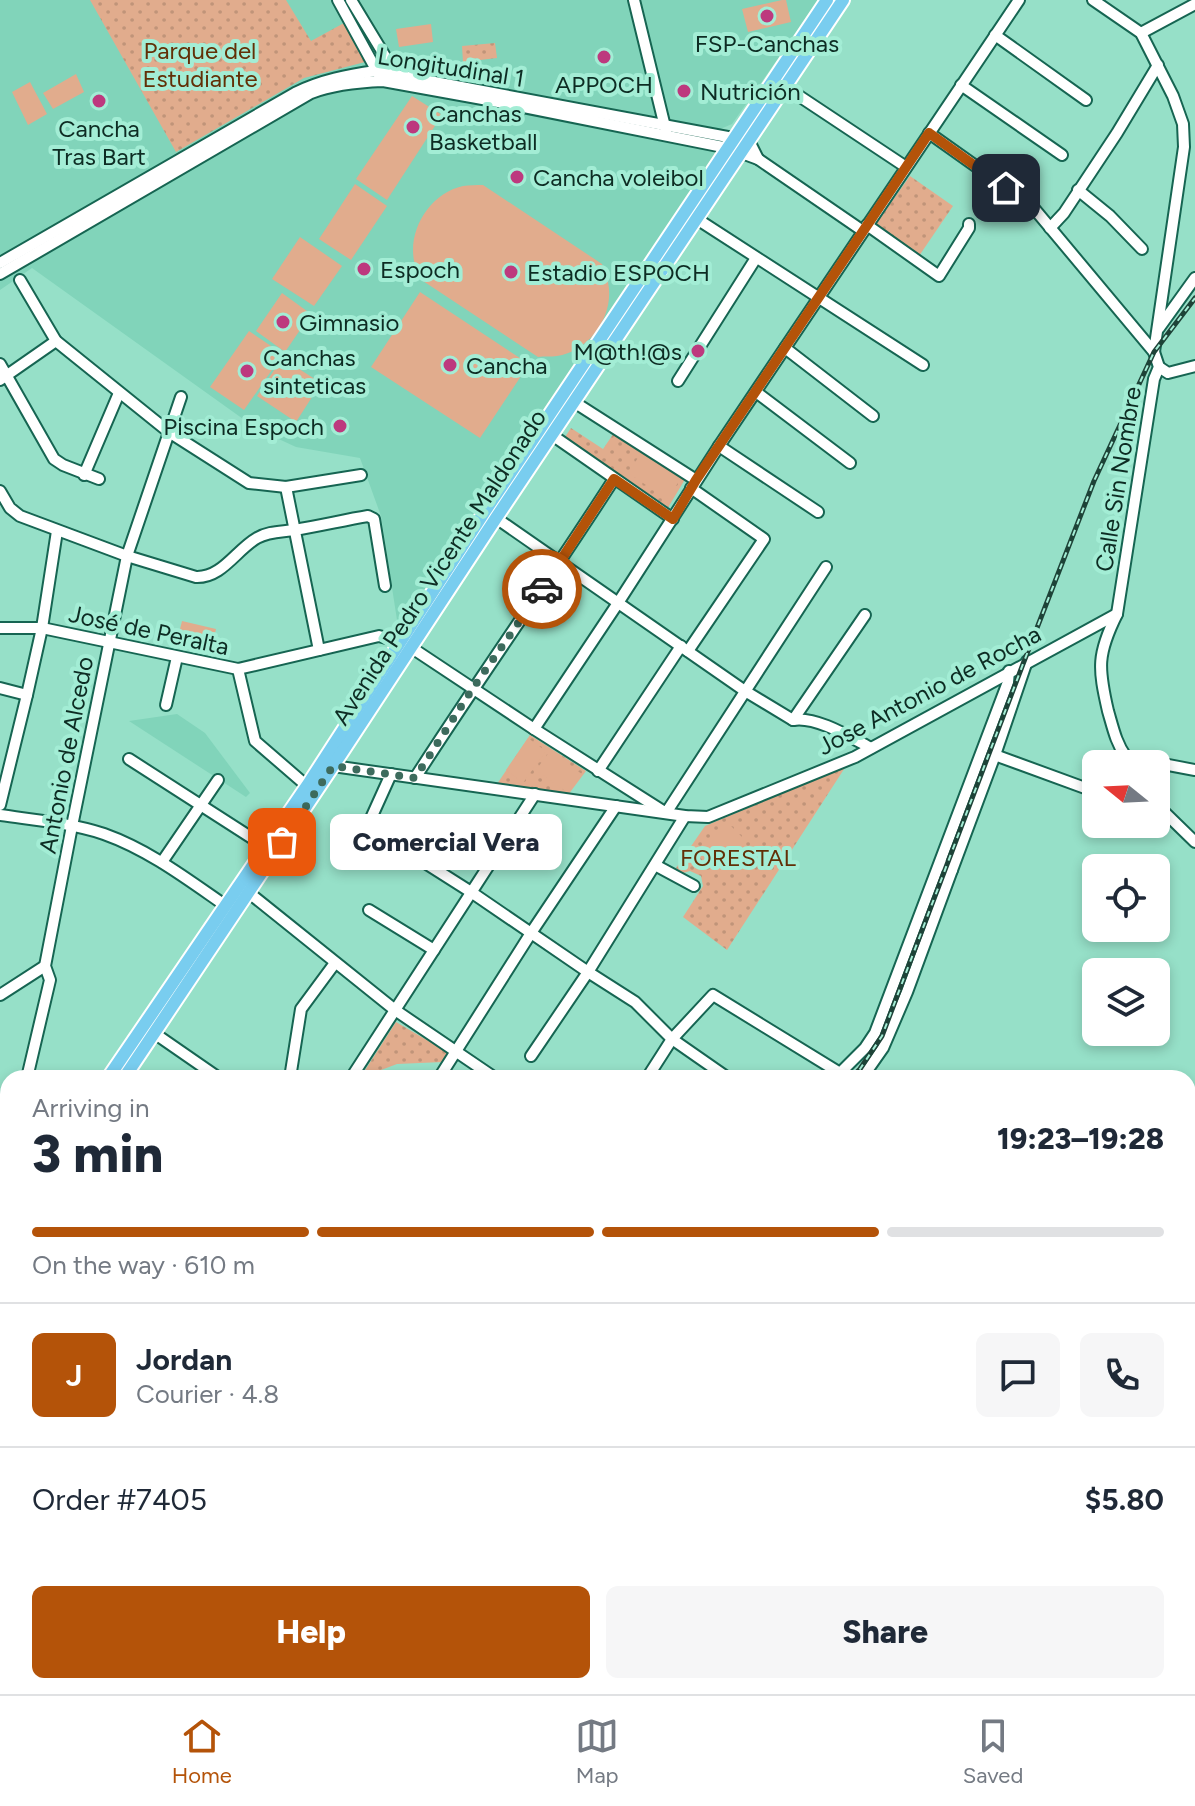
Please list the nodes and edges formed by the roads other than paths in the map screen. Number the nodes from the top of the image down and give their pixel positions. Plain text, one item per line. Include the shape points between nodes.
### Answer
1 (338, 0) edge
2 (351, 0) edge
3 (634, 0) edge
4 (827, 0) edge
5 (843, 0) edge
6 (1019, 0) edge
7 (1093, 0) edge
8 (1195, 4) edge
9 (1141, 33) junction
10 (995, 35) junction
11 (1158, 65) junction
12 (395, 74) junction
13 (380, 76) junction
14 (402, 85) junction
15 (961, 85) junction
16 (784, 86) junction
17 (1086, 100) dead end
18 (666, 131) junction
19 (1183, 132) junction
20 (929, 133) junction
21 (749, 141) junction
22 (1195, 142) edge
23 (734, 146) junction
24 (1062, 155) dead end
25 (758, 159) junction
26 (906, 167) junction
27 (1078, 190) junction
28 (697, 219) junction
29 (969, 224) dead end
30 (865, 228) junction
31 (1050, 228) junction
32 (1142, 249) dead end
33 (756, 258) junction
34 (0, 263) edge
35 (0, 274) edge
36 (1195, 278) edge
37 (20, 280) dead end
38 (1164, 282) junction
39 (1188, 288) junction
40 (818, 298) junction
41 (1158, 329) junction
42 (56, 341) junction
43 (785, 348) junction
44 (1154, 352) junction
45 (0, 364) edge
46 (923, 365) dead end
47 (1195, 366) edge
48 (1159, 367) junction
49 (3, 378) edge
50 (678, 381) dead end
51 (756, 392) junction
52 (119, 393) junction
53 (181, 397) dead end
54 (574, 402) junction
55 (873, 416) dead end
56 (169, 432) junction
57 (552, 435) junction
58 (719, 446) junction
59 (850, 463) dead end
60 (84, 475) junction
61 (361, 475) dead end
62 (99, 479) dead end
63 (614, 479) junction
64 (694, 484) junction
65 (286, 487) junction
66 (0, 491) edge
67 (818, 512) dead end
68 (496, 518) junction
69 (673, 519) junction
70 (294, 530) junction
71 (57, 531) junction
72 (127, 556) junction
73 (560, 563) junction
74 (826, 567) dead end
75 (385, 586) dead end
76 (618, 603) junction
77 (1117, 614) junction
78 (865, 615) dead end
79 (0, 628) edge
80 (42, 628) junction
81 (109, 642) junction
82 (407, 645) junction
83 (684, 648) junction
84 (319, 650) junction
85 (177, 657) junction
86 (1027, 661) junction
87 (238, 669) junction
88 (1009, 671) junction
89 (0, 688) edge
90 (473, 688) junction
91 (745, 691) junction
92 (27, 695) junction
93 (166, 705) dead end
94 (793, 720) junction
95 (534, 729) junction
96 (871, 748) junction
97 (983, 750) junction
98 (1119, 750) edge
99 (995, 755) junction
100 (129, 759) dead end
101 (333, 766) junction
102 (1170, 767) edge
103 (1195, 770) edge
104 (598, 771) junction
105 (391, 774) junction
106 (415, 778) junction
107 (218, 780) dead end
108 (307, 786) junction
109 (1082, 787) edge
110 (535, 794) junction
111 (0, 805) edge
112 (201, 806) junction
113 (616, 806) junction
114 (666, 813) junction
115 (0, 815) edge
116 (685, 816) junction
117 (1170, 818) edge
118 (72, 826) junction
119 (1195, 842) edge
120 (397, 845) dead end
121 (266, 847) junction
122 (352, 851) dead end
123 (162, 862) junction
124 (940, 863) junction
125 (655, 865) junction
126 (952, 870) junction
127 (694, 886) dead end
128 (248, 892) junction
129 (471, 892) junction
130 (226, 906) junction
131 (369, 910) dead end
132 (531, 933) junction
133 (434, 950) junction
134 (335, 963) junction
135 (45, 966) junction
136 (588, 972) junction
137 (0, 995) edge
138 (395, 1010) junction
139 (154, 1033) junction
140 (672, 1039) junction
141 (456, 1052) junction
142 (531, 1056) dead end
143 (29, 1070) edge
144 (113, 1070) edge
145 (129, 1070) edge
146 (207, 1070) edge
147 (291, 1070) edge
148 (356, 1070) edge
149 (444, 1070) edge
150 (483, 1070) edge
151 (652, 1070) edge
152 (717, 1070) edge
153 (835, 1070) edge
154 (843, 1070) edge
155 (868, 1070) edge

1 - 13 street
2 - 12 street
3 - 18 street
4 - 23 main road, Avenida Pedro Vicente Maldonado
5 - 16 main road, Avenida Pedro Vicente Maldonado
6 - 10 street
7 - 9 street
8 - 9 street
9 - 11 street
10 - 15 street
10 - 17 street
11 - 19 street
11 - 27 street
12 - 13 street, Longitudinal 1
12 - 14 street
12 - 18 street, Longitudinal 1
13 - 14 street, Longitudinal 1
13 - 34 street, Longitudinal 1 via 343,76 304,89
13 - 35 street, Longitudinal 1 via 311,93
14 - 18 street, Longitudinal 1
15 - 20 street
15 - 24 street
16 - 21 main road, Avenida Pedro Vicente Maldonado
16 - 26 street
18 - 23 street, Longitudinal 1
19 - 22 street
19 - 38 street
20 - 26 street
20 - 31 street via 1032,206
21 - 23 main road, Avenida Pedro Vicente Maldonado
21 - 25 street
23 - 25 street, Longitudinal 1
23 - 28 main road, Avenida Pedro Vicente Maldonado
23 - 82 main road, Avenida Pedro Vicente Maldonado via 485,511
25 - 30 street, Longitudinal 1
26 - 30 street
27 - 31 street
27 - 32 street
28 - 33 street
28 - 54 main road, Avenida Pedro Vicente Maldonado
29 - 30 street, Longitudinal 1 via 939,276
30 - 40 street
31 - 44 street
33 - 40 street
33 - 50 street
36 - 39 street
37 - 42 street
38 - 39 street via 1174,289
38 - 41 street
39 - 41 street
40 - 43 street
40 - 46 street
41 - 44 street
42 - 49 street
42 - 52 street
43 - 51 street
43 - 55 street
44 - 48 street, Calle Sin Nombre
45 - 49 street
47 - 48 street via 1176,373
48 - 77 street, Calle Sin Nombre
49 - 60 street via 54,459
51 - 58 street
51 - 59 street
52 - 56 street
52 - 60 street
53 - 56 street, Antonio de Alcedo
54 - 57 main road, Avenida Pedro Vicente Maldonado
54 - 64 street
56 - 65 street via 249,483
56 - 72 street, Antonio de Alcedo
57 - 63 street
57 - 68 main road, Avenida Pedro Vicente Maldonado
58 - 64 street
58 - 67 street
60 - 62 street
61 - 65 street
63 - 69 street
63 - 73 street
64 - 69 street
64 - 83 street via 764,539
65 - 70 street
66 - 71 street via 20,516
68 - 73 street
68 - 82 main road, Avenida Pedro Vicente Maldonado
69 - 76 street
70 - 72 street via 258,537 205,578
70 - 75 street via 371,517
70 - 84 street
71 - 72 street
71 - 80 street
72 - 81 street, Antonio de Alcedo
73 - 76 street
73 - 90 street
74 - 91 street
76 - 83 street
76 - 95 street
77 - 86 street, Jose Antonio de Rocha
77 - 98 street, Calle Sin Nombre via 1106,637 1100,677
78 - 94 street
79 - 80 street, José de Peralta
80 - 81 street, José de Peralta
80 - 92 street
81 - 85 street, José de Peralta
81 - 118 street, Antonio de Alcedo
82 - 84 street, José de Peralta via 379,636
82 - 90 street
82 - 101 main road, Avenida Pedro Vicente Maldonado
82 - 108 main road, Avenida Pedro Vicente Maldonado
83 - 91 street
83 - 104 street
84 - 87 street, José de Peralta
85 - 87 street, José de Peralta
85 - 93 street
86 - 88 street, Jose Antonio de Rocha
86 - 99 street
87 - 108 street via 255,741
88 - 96 street, Jose Antonio de Rocha
88 - 97 street
89 - 92 street
90 - 95 street
90 - 106 street
91 - 94 street
91 - 114 street
92 - 111 street
94 - 96 street via 816,721
95 - 104 street
96 - 116 street, Jose Antonio de Rocha via 708,817
97 - 99 street
97 - 124 street
99 - 109 street
99 - 126 street
100 - 112 street
101 - 105 street, Jose Antonio de Rocha
101 - 128 main road, Avenida Pedro Vicente Maldonado
102 - 103 street
104 - 114 street
105 - 106 street, Jose Antonio de Rocha
105 - 122 street
106 - 110 street, Jose Antonio de Rocha
107 - 112 street
108 - 121 main road, Avenida Pedro Vicente Maldonado
110 - 113 street, Jose Antonio de Rocha
110 - 129 street
112 - 121 street
112 - 123 street
113 - 114 street, Jose Antonio de Rocha
113 - 132 street
114 - 116 street, Jose Antonio de Rocha
115 - 118 street
116 - 125 street
117 - 119 street
118 - 123 street via 102,833
118 - 135 street, Antonio de Alcedo
120 - 129 street
121 - 130 main road, Avenida Pedro Vicente Maldonado
123 - 130 street
124 - 126 street
124 - 154 street via 875,1033
125 - 127 street
125 - 136 street
126 - 155 street via 907,992
128 - 134 street
128 - 139 main road, Avenida Pedro Vicente Maldonado
129 - 132 street
129 - 133 street
130 - 144 main road, Avenida Pedro Vicente Maldonado
131 - 133 street
132 - 136 street
132 - 141 street
133 - 138 street
134 - 138 street
134 - 147 street via 301,1009
135 - 137 street
135 - 143 street, Antonio de Alcedo via 50,980
136 - 140 street via 635,1002
136 - 142 street
138 - 141 street
138 - 148 street
139 - 145 main road, Avenida Pedro Vicente Maldonado
139 - 146 street
140 - 151 street
140 - 152 street
140 - 153 street via 713,995
141 - 149 street
141 - 150 street

